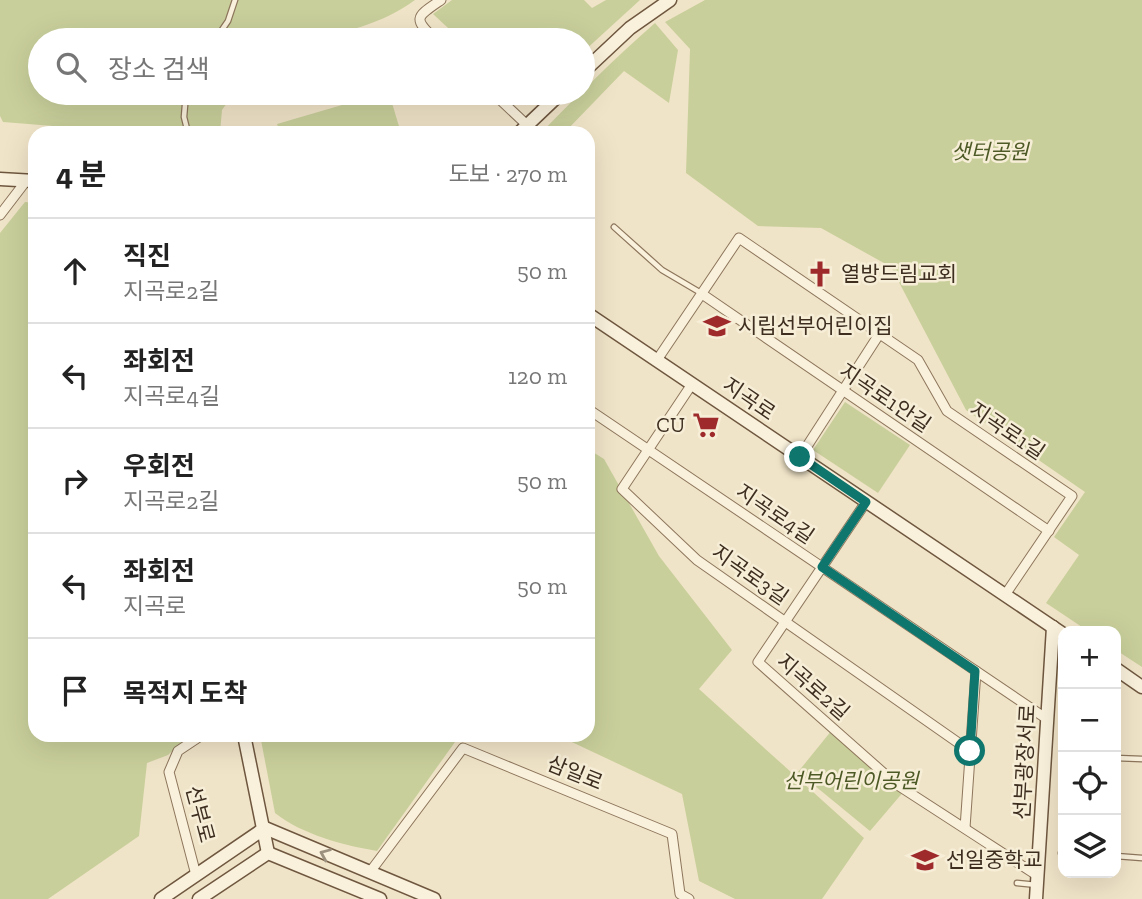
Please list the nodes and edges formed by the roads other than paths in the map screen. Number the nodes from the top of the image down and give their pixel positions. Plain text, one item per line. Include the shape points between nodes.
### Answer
1 (235, 0) edge
2 (441, 0) edge
3 (670, 0) edge
4 (223, 28) edge
5 (423, 28) edge
6 (595, 61) edge
7 (185, 105) edge
8 (502, 105) edge
9 (548, 105) edge
10 (186, 126) edge
11 (520, 126) edge
12 (526, 126) edge
13 (0, 179) edge
14 (28, 181) edge
15 (28, 184) edge
16 (0, 215) edge
17 (614, 227) dead end
18 (702, 293) junction
19 (595, 319) edge
20 (880, 333) junction
21 (657, 360) junction
22 (692, 384) junction
23 (844, 390) junction
24 (595, 414) edge
25 (648, 450) junction
26 (800, 457) junction
27 (866, 502) junction
28 (1049, 531) junction
29 (822, 567) junction
30 (1005, 595) junction
31 (786, 622) junction
32 (1058, 631) edge
33 (975, 671) junction
34 (1121, 673) edge
35 (1142, 687) edge
36 (1047, 719) junction
37 (192, 742) edge
38 (246, 742) edge
39 (970, 751) junction
40 (1121, 758) edge
41 (1142, 760) edge
42 (265, 828) junction
43 (965, 828) junction
44 (268, 853) junction
45 (1121, 856) edge
46 (1142, 858) edge
47 (370, 872) junction
48 (196, 875) junction
49 (1038, 881) junction
50 (1017, 883) dead end
51 (161, 899) edge
52 (199, 899) edge
53 (380, 899) edge
54 (434, 899) edge
55 (689, 899) edge
56 (1037, 899) edge

1 - 4 lane
2 - 5 street via 420,14
3 - 6 street
7 - 10 lane
8 - 11 street
9 - 12 street
13 - 14 street
15 - 16 street
17 - 18 lane via 662,270
18 - 20 street, 지곡로1길 via 739,238
18 - 21 street
18 - 23 street, 지곡로1안길
19 - 21 street, 지곡로
20 - 23 street
20 - 28 street, 지곡로1길 via 918,360 947,411 1072,496
21 - 22 street, 지곡로
22 - 25 street, 지곡로3길
22 - 26 street, 지곡로
23 - 26 street
23 - 28 street, 지곡로1안길
24 - 25 street, 지곡로4길
25 - 29 street, 지곡로4길
25 - 31 street, 지곡로3길 via 622,489 697,560
26 - 27 street, 지곡로
27 - 29 street, 지곡로2길
27 - 30 street, 지곡로
28 - 30 street, 지곡로1길
29 - 31 street, 지곡로2길
29 - 33 street, 지곡로4길
30 - 32 street, 지곡로
31 - 39 street, 지곡로3길
31 - 43 street, 지곡로2길 via 758,662 896,784
32 - 36 street, 선부광장서로
33 - 36 street, 지곡로4길
33 - 39 street
34 - 35 street
36 - 49 street, 선부광장서로
37 - 48 street, 선부로 via 178,751 169,772
38 - 42 street
39 - 43 street
40 - 41 lane
42 - 44 street
47 -> 42 street
42 - 48 street
43 - 49 street, 지곡로2길
44 - 52 street
44 - 53 street
45 - 46 lane
47 - 54 street
47 - 55 street, 삼일로 via 463,748 673,834 680,894
48 - 51 street
49 - 50 lane
49 - 56 street, 선부광장서로

